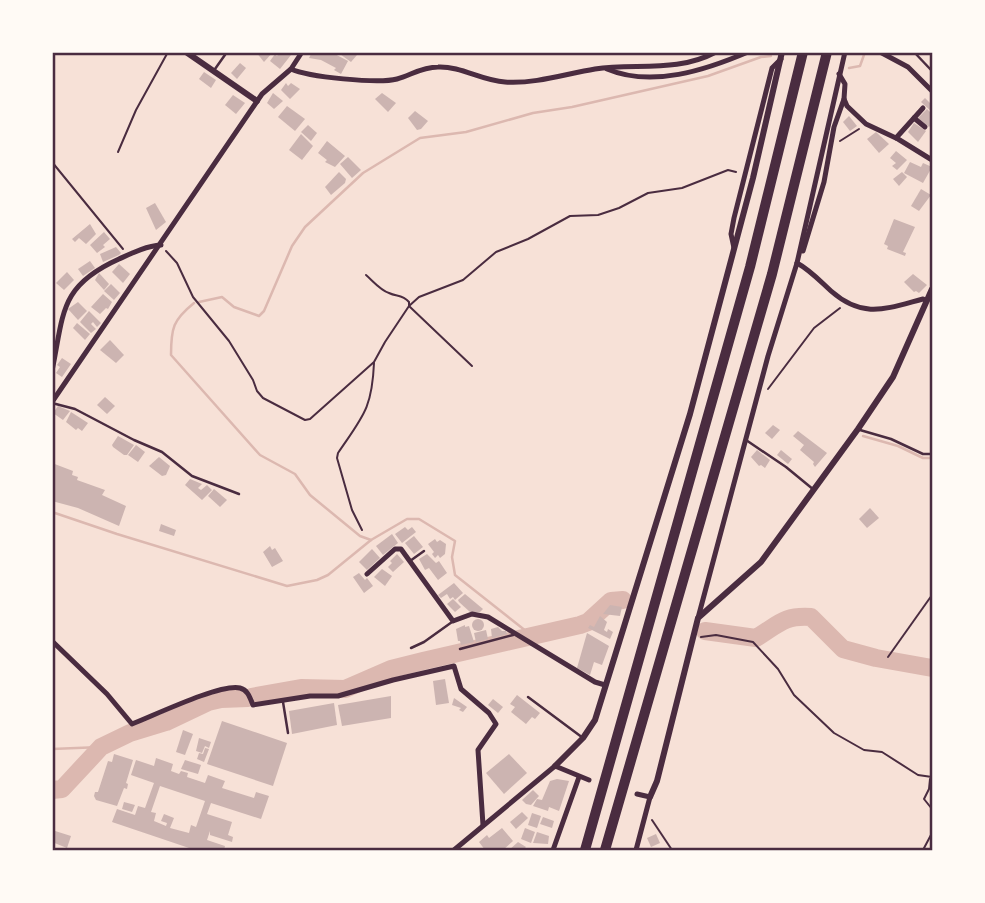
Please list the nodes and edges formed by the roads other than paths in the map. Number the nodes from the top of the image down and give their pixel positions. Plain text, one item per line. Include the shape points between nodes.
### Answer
1 (186, 52) edge
2 (227, 52) edge
3 (302, 52) edge
4 (716, 52) edge
5 (748, 52) edge
6 (803, 52) edge
7 (827, 52) edge
8 (845, 52) edge
9 (880, 52) edge
10 (914, 52) edge
11 (782, 56) edge
12 (291, 69) junction
13 (607, 69) junction
14 (933, 71) edge
15 (213, 72) junction
16 (839, 74) junction
17 (933, 91) edge
18 (844, 99) junction
19 (257, 101) junction
20 (923, 108) dead end
21 (914, 118) junction
22 (925, 127) dead end
23 (896, 138) junction
24 (933, 160) edge
25 (161, 245) junction
26 (798, 261) junction
27 (932, 290) edge
28 (927, 301) junction
29 (52, 370) edge
30 (52, 402) edge
31 (858, 429) junction
32 (746, 440) junction
33 (933, 454) edge
34 (814, 490) junction
35 (239, 494) dead end
36 (660, 508) junction
37 (670, 511) dead end
38 (424, 551) dead end
39 (410, 561) junction
40 (367, 574) dead end
41 (698, 618) junction
42 (453, 621) junction
43 (521, 636) junction
44 (52, 641) edge
45 (411, 648) dead end
46 (460, 649) dead end
47 (605, 685) junction
48 (528, 697) dead end
49 (283, 699) junction
50 (288, 733) dead end
51 (583, 738) junction
52 (555, 766) junction
53 (579, 777) junction
54 (589, 780) dead end
55 (637, 794) dead end
56 (650, 797) junction
57 (483, 825) junction
58 (454, 850) edge
59 (553, 850) edge
60 (585, 850) edge
61 (605, 850) edge
62 (636, 850) edge

1 - 15 street
2 - 15 lane
3 - 12 street
4 - 13 street via 687,64
5 - 13 street via 702,70 668,75 645,77
6 - 60 highway via 750,267
7 - 61 highway via 772,274
8 - 16 street
9 - 17 street via 908,67
10 - 14 lane
11 - 36 street via 690,414
12 - 13 street via 317,76 388,81 441,66 495,81 523,83
12 - 19 street
15 - 19 street
16 - 18 street via 845,84
16 - 26 street
18 - 23 street via 860,121
18 - 26 street
19 - 25 street
20 - 21 street
21 - 22 street
21 - 23 street
23 - 24 street
25 - 29 street via 91,273 76,288 63,314
25 - 30 street
26 - 28 street via 847,304 875,311
26 - 32 street
27 - 28 street
28 - 31 street via 893,377
30 - 35 lane via 163,452 192,476
31 - 33 lane
31 - 34 street
32 - 34 lane
32 - 41 street via 719,526
34 - 41 street via 761,562
36 - 37 street
36 - 47 street
38 - 39 lane
39 - 40 street via 401,549 395,549
39 - 42 street
41 - 56 street
42 - 43 street via 479,615
42 - 45 lane
43 - 46 lane
43 - 47 street
44 - 49 street via 132,724 224,688 247,692 253,705
47 - 51 street via 595,720
48 - 51 lane
49 - 50 lane
49 - 57 street via 338,696 454,666 461,690 496,724 478,750
51 - 52 street
52 - 53 street
52 - 57 street
53 - 54 street
53 - 59 street
55 - 56 street
56 - 62 street
57 - 58 street

